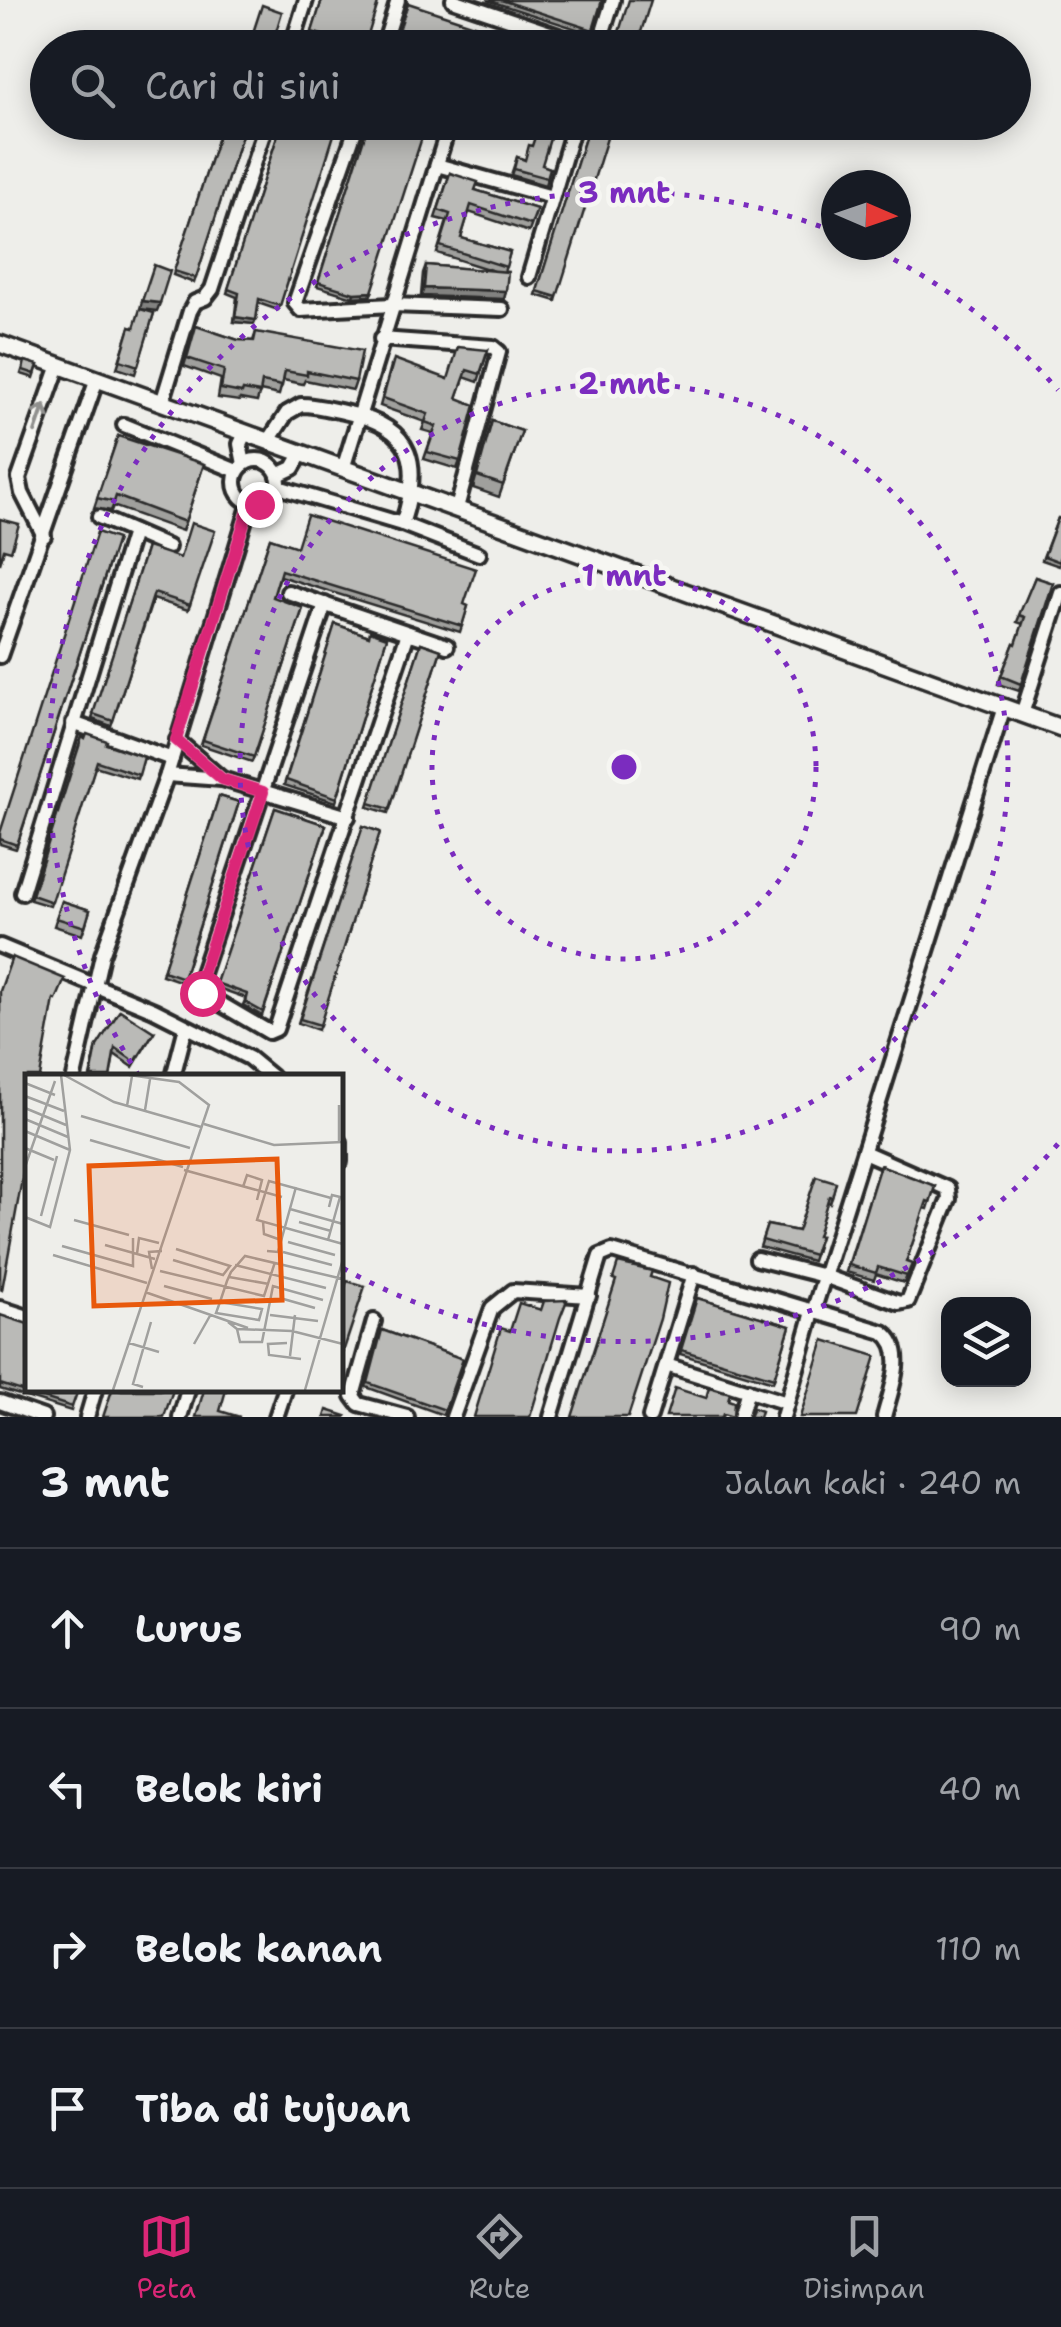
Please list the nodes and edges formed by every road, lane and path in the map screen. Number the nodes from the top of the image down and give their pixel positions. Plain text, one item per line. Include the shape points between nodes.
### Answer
1 (306, 0) edge
2 (398, 0) edge
3 (453, 0) edge
4 (613, 0) edge
5 (297, 30) edge
6 (389, 30) edge
7 (542, 30) edge
8 (602, 30) edge
9 (261, 140) edge
10 (352, 140) edge
11 (445, 140) edge
12 (569, 140) edge
13 (437, 165) junction
14 (552, 197) junction
15 (529, 277) dead end
16 (502, 309) dead end
17 (390, 311) junction
18 (383, 336) junction
19 (0, 344) edge
20 (59, 365) junction
21 (97, 379) junction
22 (162, 403) junction
23 (360, 416) junction
24 (124, 426) dead end
25 (245, 432) junction
26 (268, 442) junction
27 (301, 454) junction
28 (241, 468) junction
29 (343, 469) junction
30 (278, 481) junction
31 (412, 493) junction
32 (250, 504) junction
33 (457, 508) junction
34 (100, 517) dead end
35 (402, 524) junction
36 (133, 532) junction
37 (44, 536) junction
38 (168, 547) dead end
39 (479, 554) dead end
40 (288, 592) dead end
41 (1061, 593) edge
42 (324, 604) junction
43 (408, 633) junction
44 (447, 646) dead end
45 (0, 656) edge
46 (1004, 707) junction
47 (1022, 714) junction
48 (72, 724) junction
49 (1061, 728) edge
50 (176, 740) junction
51 (172, 759) junction
52 (167, 775) junction
53 (222, 779) junction
54 (263, 792) junction
55 (348, 817) junction
56 (22, 894) dead end
57 (0, 946) edge
58 (96, 979) junction
59 (186, 1027) junction
60 (75, 1074) edge
61 (173, 1074) edge
62 (269, 1074) edge
63 (864, 1152) junction
64 (757, 1259) dead end
65 (694, 1274) junction
66 (823, 1280) junction
67 (589, 1296) junction
68 (815, 1307) junction
69 (0, 1308) edge
70 (25, 1316) edge
71 (374, 1321) dead end
72 (666, 1364) junction
73 (748, 1390) junction
74 (94, 1392) edge
75 (187, 1392) edge
76 (284, 1392) edge
77 (5, 1408) edge
78 (785, 1410) edge
79 (42, 1417) edge
80 (87, 1417) edge
81 (180, 1417) edge
82 (276, 1417) edge
83 (406, 1417) edge
84 (453, 1417) edge
85 (552, 1417) edge
86 (650, 1417) edge
87 (740, 1417) edge
88 (884, 1417) edge

1 - 5 street
2 - 6 street
3 - 7 street
4 - 8 street
9 - 22 street via 212,289 190,311
10 - 17 street via 296,305
11 - 13 street
12 - 14 street
13 - 14 street
13 - 17 street
14 - 15 street
16 - 17 street
17 - 18 street
18 - 23 street
18 - 33 street via 500,354
19 - 20 street
20 - 21 street
37 -> 20 street via 19,478
21 - 22 street
21 - 37 street
22 - 25 street
23 - 26 street via 301,404 287,412
23 - 29 street
23 - 31 street via 404,442
24 - 28 street
25 - 26 street
25 - 28 street
26 - 27 street
27 - 29 street
27 - 30 street
28 - 30 street via 263,461
28 - 32 street via 238,494
29 - 31 street
30 - 32 street via 268,502
30 - 35 street
31 - 33 street
31 - 35 street
32 - 50 street
33 - 46 street
34 - 36 street
35 - 39 street
36 - 38 street
36 - 48 street
37 - 45 street
40 - 42 street
41 - 47 street
42 - 43 street
42 - 54 street
43 - 44 street
43 - 55 street
46 - 47 street
46 - 63 street
47 - 49 street
48 - 51 street
48 - 56 street
50 - 51 street
50 - 53 street
51 - 52 street
52 - 53 street
52 - 58 street
53 - 54 street
54 - 55 street
54 - 55 street via 199,988 269,1032 276,1029
57 - 58 street
58 - 59 street
58 - 60 street
59 - 61 street
59 - 62 street
63 - 66 street
63 - 66 street via 944,1186 949,1199 908,1301
64 - 66 street
65 - 67 street via 606,1251
65 - 68 street
65 - 72 street
66 - 68 street
67 - 84 street via 503,1296 492,1308
67 - 85 street
68 - 78 street
68 - 88 street via 892,1338 897,1358
69 - 70 street
71 - 83 street via 353,1396 359,1404
72 - 73 street
72 - 86 street
73 - 78 street
73 - 87 street
74 - 80 street
75 - 81 street
76 - 82 street
77 - 79 street

